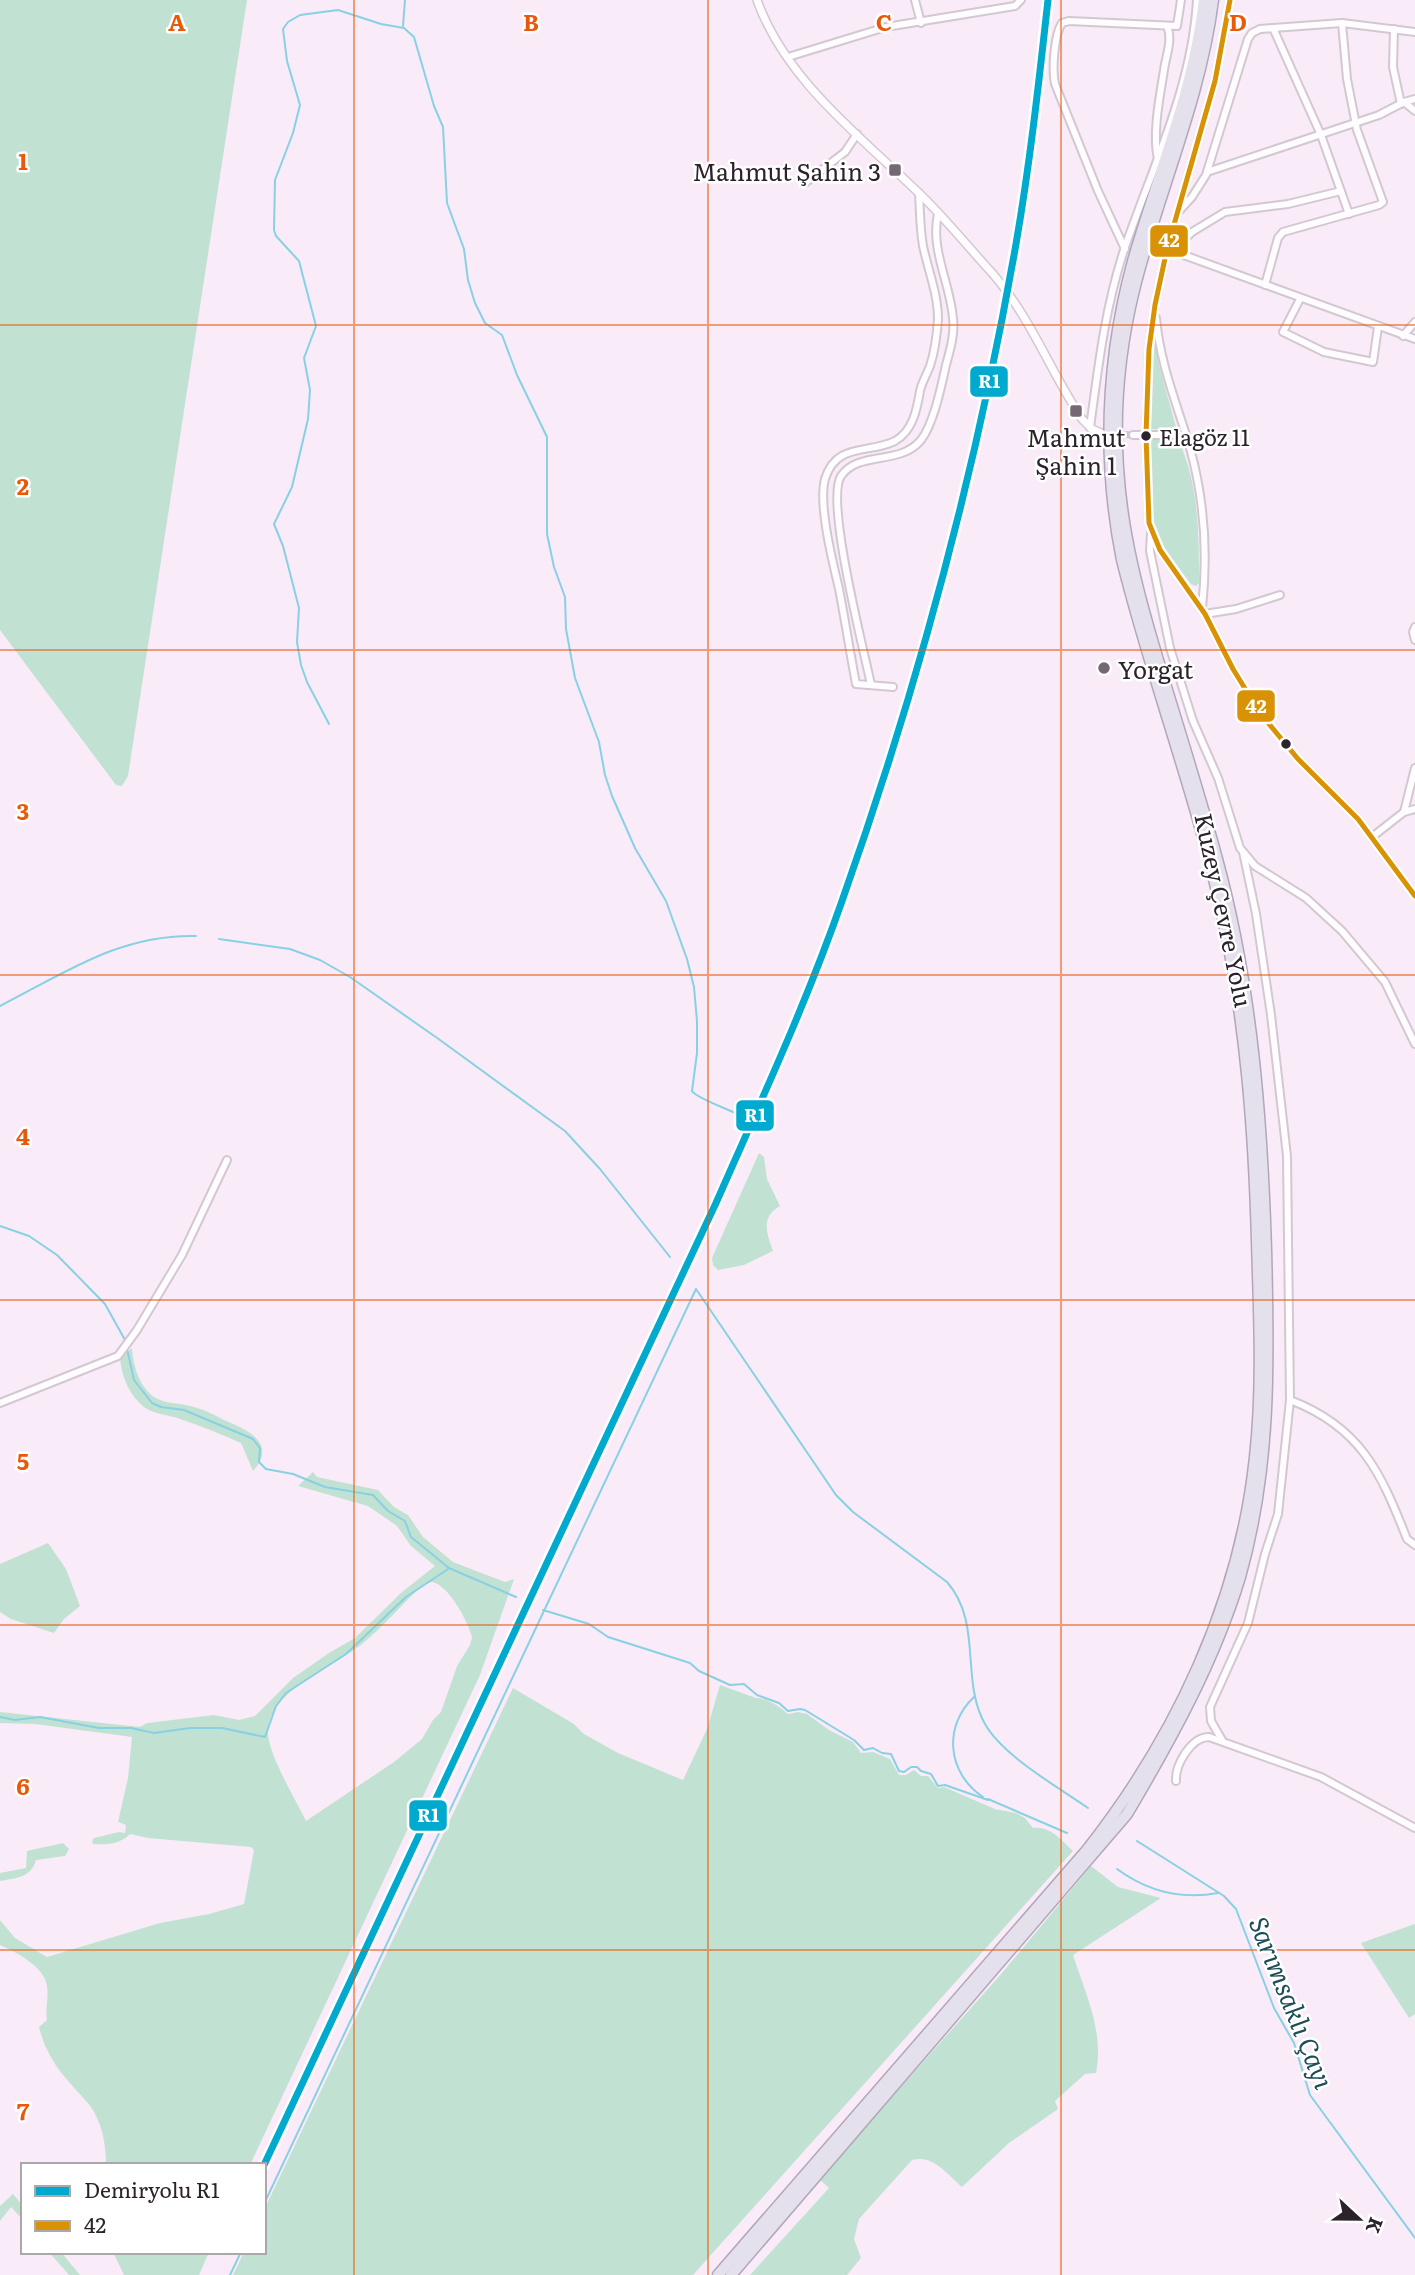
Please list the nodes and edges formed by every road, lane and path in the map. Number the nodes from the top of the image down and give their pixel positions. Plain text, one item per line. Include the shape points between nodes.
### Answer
1 (757, 0) edge
2 (915, 0) edge
3 (1021, 0) edge
4 (1181, 0) edge
5 (1197, 0) edge
6 (1204, 0) edge
7 (1213, 0) edge
8 (1230, 0) edge
9 (921, 23) junction
10 (1342, 23) junction
11 (1167, 26) junction
12 (1273, 29) junction
13 (1394, 29) junction
14 (1415, 32) edge
15 (788, 57) junction
16 (1415, 99) edge
17 (1402, 103) junction
18 (1415, 111) edge
19 (1355, 122) junction
20 (857, 134) junction
21 (1321, 135) junction
22 (1158, 159) junction
23 (1207, 172) junction
24 (805, 183) dead end
25 (1341, 191) junction
26 (919, 193) junction
27 (1178, 212) junction
28 (938, 214) junction
29 (1349, 214) junction
30 (1125, 249) junction
31 (1169, 250) junction
32 (1265, 285) junction
33 (1300, 299) junction
34 (1155, 306) junction
35 (1415, 321) edge
36 (1378, 327) junction
37 (1403, 335) junction
38 (1415, 339) edge
39 (1090, 428) junction
40 (1101, 433) tunnel mouth
41 (1133, 435) tunnel mouth
42 (1146, 435) junction
43 (1186, 435) junction
44 (1151, 531) junction
45 (1280, 595) dead end
46 (1204, 612) junction
47 (1415, 627) edge
48 (1415, 640) edge
49 (871, 685) junction
50 (893, 687) dead end
51 (1415, 768) edge
52 (1415, 809) edge
53 (1404, 812) junction
54 (1372, 837) junction
55 (1243, 852) junction
56 (1415, 896) edge
57 (1415, 1044) edge
58 (227, 1160) dead end
59 (1290, 1400) junction
60 (0, 1403) edge
61 (1415, 1545) edge
62 (1222, 1740) junction
63 (1177, 1782) dead end
64 (1124, 1811) junction
65 (1415, 1828) edge
66 (907, 2064) junction
67 (762, 2223) junction
68 (712, 2275) edge
69 (718, 2275) edge
70 (731, 2275) edge

1 - 15 street
2 - 9 street
3 - 9 street via 1015,6
4 - 11 street via 1177,26
5 - 22 street via 1191,48
6 - 64 highway, Kuzey Çevre Yolu via 1184,97 1126,290 1111,384 1109,462 1122,560 1211,867 1240,1011 1252,1117 1259,1407 1247,1510 1217,1620 1184,1697
7 - 64 highway, Kuzey Çevre Yolu via 1195,89 1133,294 1119,383 1117,461 1130,559 1219,866 1248,1012 1260,1116 1268,1408 1256,1509 1224,1624 1191,1702
8 - 27 street via 1215,81
9 - 15 street via 886,27
10 - 12 street
10 - 13 street
10 - 19 street
11 - 22 street via 1170,39 1156,137
11 - 30 street via 1069,21 1058,30 1055,84
12 - 21 street
12 - 23 street via 1257,30 1248,39
13 - 14 street
13 - 17 street via 1393,67
15 - 20 street
16 - 17 street
17 - 18 street
17 - 19 street
19 - 21 street
19 - 29 street via 1383,200
20 - 24 street via 845,152
20 - 26 street
21 - 23 street
21 - 25 street
22 - 30 street
23 - 27 street
25 - 29 street
25 - 31 street via 1225,212
26 - 28 street
26 - 49 street via 921,237 938,317 916,410 903,435 887,444 845,454 831,467 824,484 830,559 856,684
27 - 31 street
28 - 39 street via 1018,307
28 - 49 street via 936,243 954,329 928,426 909,451 853,466 836,488
29 - 32 street via 1281,233
30 - 39 street via 1111,295
31 - 32 street
31 - 34 street
32 - 33 street
33 - 36 street
33 - 36 street via 1283,331 1324,352 1373,362
34 - 42 street
34 - 43 street via 1165,371
35 - 37 street
36 - 37 street
37 - 38 street
39 - 40 street
41 - 42 street
42 - 43 street
42 - 44 street
43 - 46 street via 1202,498
44 - 46 street
44 - 55 street via 1150,551 1170,648
45 - 46 street via 1236,609
46 - 54 street via 1237,677 1269,725
47 - 48 street
49 - 50 street
51 - 53 street
52 - 53 street
53 - 54 street
54 - 56 street
55 - 57 street via 1342,931 1385,982
55 - 59 street via 1271,1015 1287,1156
58 - 60 street via 182,1255 118,1356
59 - 61 street via 1333,1423 1363,1452 1385,1484 1407,1539
59 - 62 street via 1278,1514 1248,1623 1210,1707 1210,1721
62 - 63 street via 1206,1737 1196,1741 1179,1766
62 - 65 street via 1321,1777
64 - 66 highway
66 - 67 highway
66 - 70 highway
67 - 68 highway
67 - 69 highway

